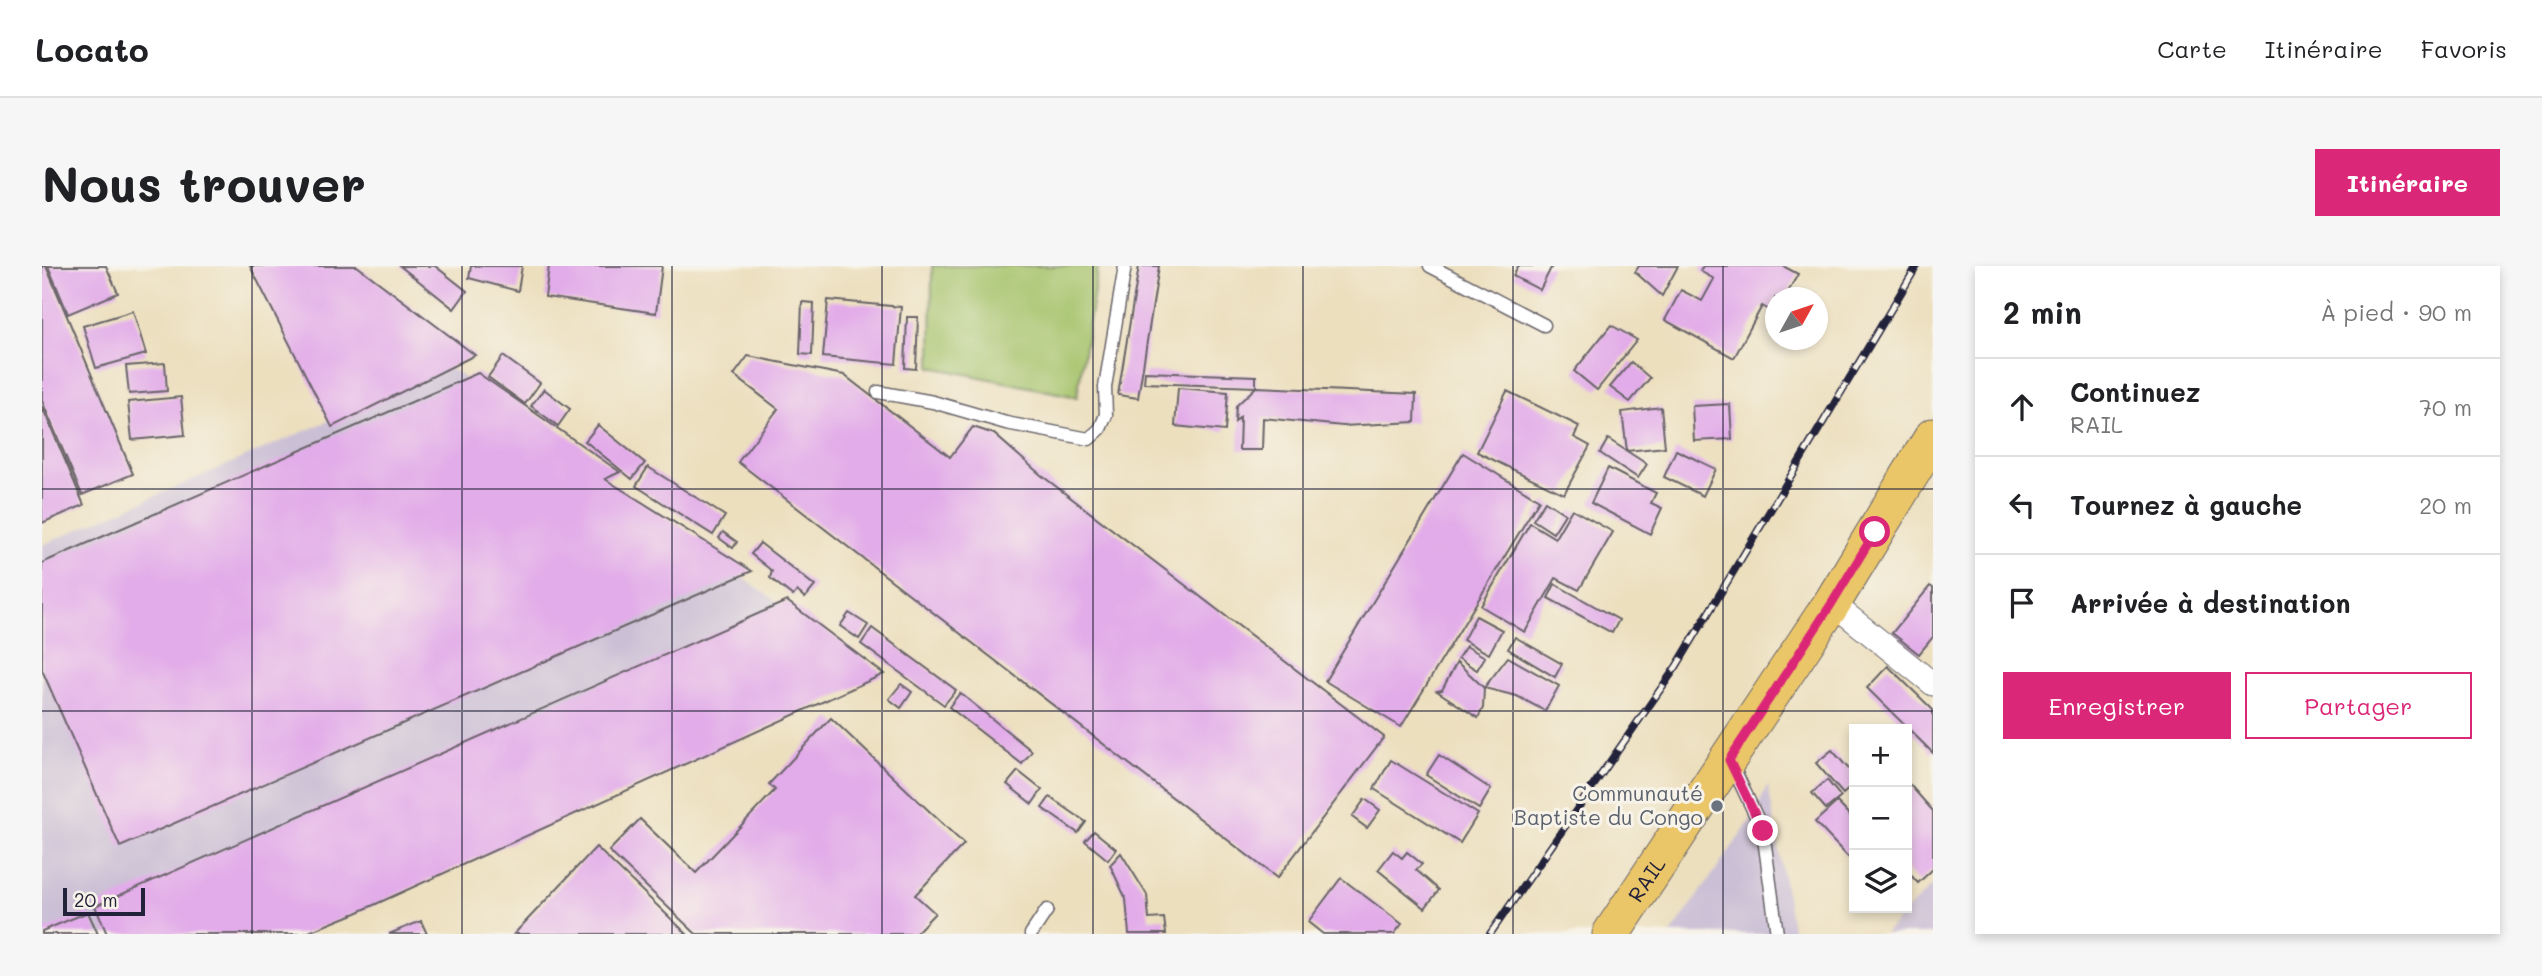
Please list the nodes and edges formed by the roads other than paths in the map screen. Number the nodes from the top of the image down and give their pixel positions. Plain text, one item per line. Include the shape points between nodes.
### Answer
1 (1125, 266) edge
2 (1430, 266) edge
3 (1544, 325) dead end
4 (878, 392) dead end
5 (1933, 437) edge
6 (1832, 603) junction
7 (1933, 684) edge
8 (1729, 760) junction
9 (1047, 909) dead end
10 (1031, 934) edge
11 (1611, 934) edge
12 (1777, 934) edge

1 - 4 lane via 1105,387 1106,415 1089,439
2 - 3 lane
5 - 6 main road, RAIL
6 - 7 street
6 - 8 main road, RAIL
8 - 11 main road, RAIL
8 - 12 lane via 1763,831
9 - 10 lane

